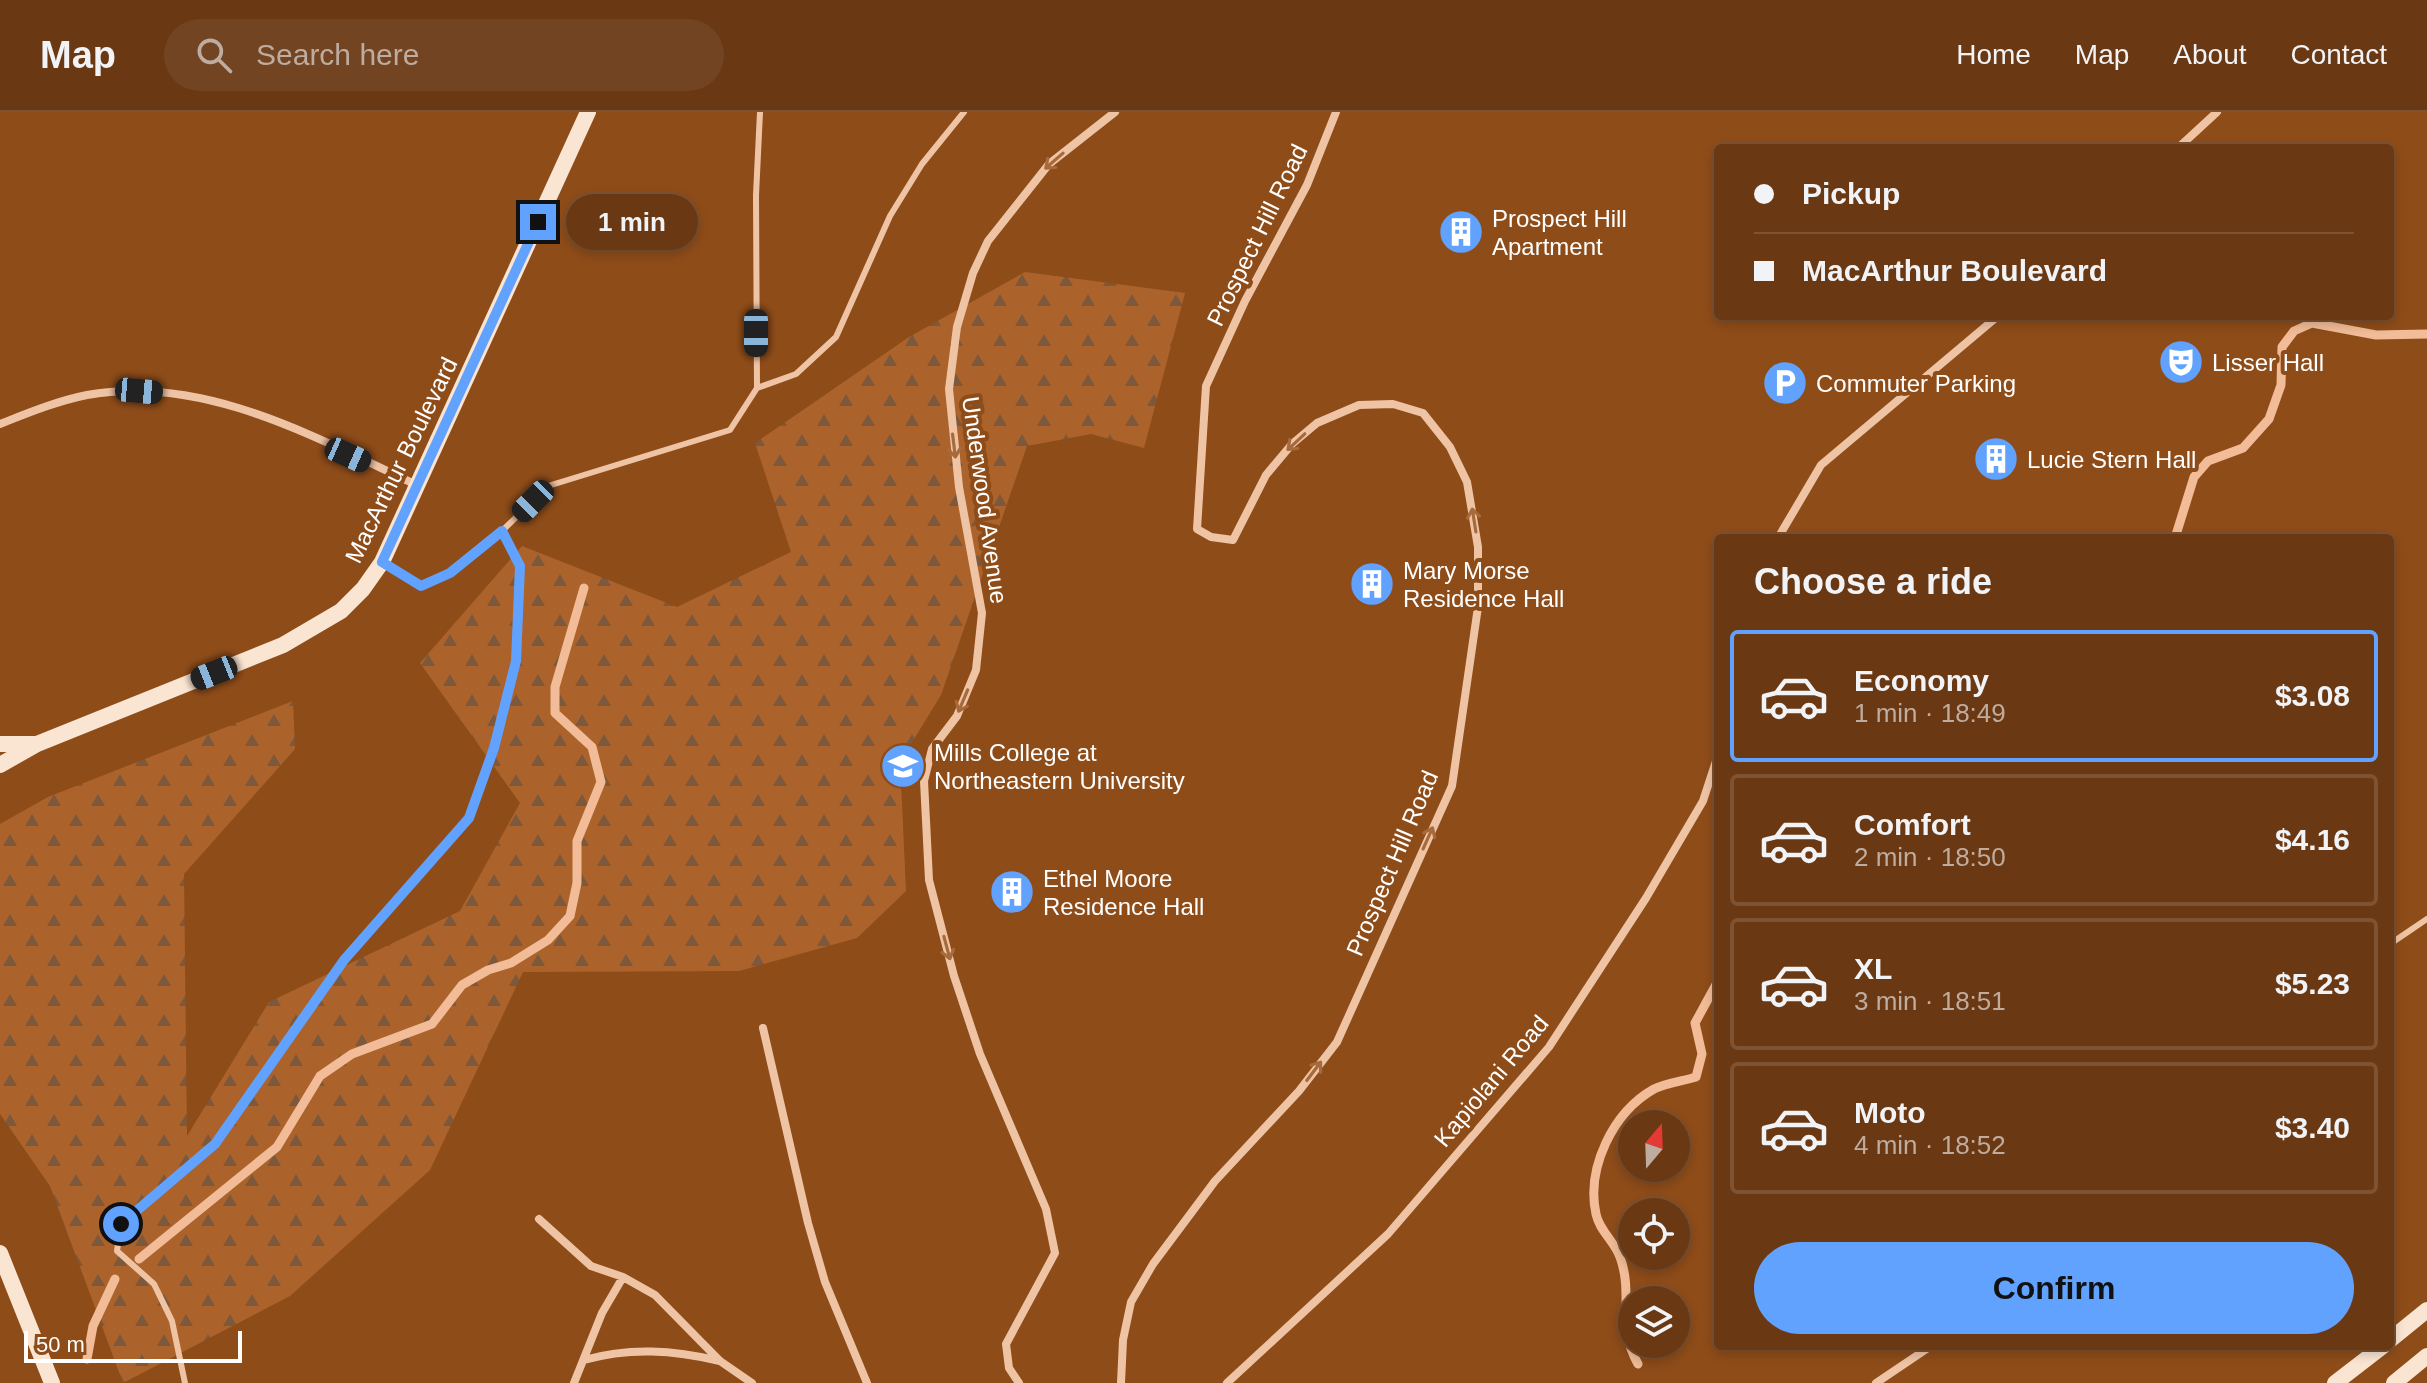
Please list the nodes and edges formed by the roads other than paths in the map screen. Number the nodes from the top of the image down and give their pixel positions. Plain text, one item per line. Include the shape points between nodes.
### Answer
1 (588, 112) edge
2 (760, 112) edge
3 (964, 112) edge
4 (1115, 112) edge
5 (1336, 112) edge
6 (2217, 112) edge
7 (2182, 144) edge
8 (1993, 320) edge
9 (757, 388) junction
10 (0, 424) edge
11 (419, 486) junction
12 (502, 531) junction
13 (1780, 534) edge
14 (382, 562) junction
15 (0, 744) edge
16 (37, 744) junction
17 (0, 765) edge
18 (1714, 767) edge
19 (2427, 919) edge
20 (2394, 941) edge
21 (763, 1028) dead end
22 (539, 1219) dead end
23 (0, 1253) edge
24 (623, 1277) junction
25 (2427, 1310) edge
26 (2394, 1337) edge
27 (1925, 1350) edge
28 (2378, 1350) edge
29 (2427, 1356) edge
30 (584, 1360) junction
31 (720, 1361) junction
32 (52, 1383) edge
33 (185, 1383) edge
34 (574, 1383) edge
35 (752, 1383) edge
36 (867, 1383) edge
37 (1019, 1383) edge
38 (1121, 1383) edge
39 (1227, 1383) edge
40 (1876, 1383) edge
41 (2335, 1383) edge
42 (2394, 1383) edge

1 - 11 main road, MacArthur Boulevard
2 - 9 lane
3 - 9 lane via 922,164 890,216 836,337 796,374
4 -> 37 street, Underwood Avenue via 1049,164 988,241 957,327 949,389 952,439 982,613 976,670 957,716 932,749 924,781 929,880 980,1054 1046,1209 1055,1253 1006,1344 1009,1368
38 -> 5 street, Prospect Hill Road via 1131,1302 1215,1181 1337,1042 1452,786 1478,592 1478,547 1467,482 1450,447 1423,413 1393,404 1359,405 1317,423 1266,475 1233,540 1197,529 1206,386 1307,185
6 - 7 street
8 - 13 street via 1821,465
9 - 12 lane via 730,430 548,486
10 - 11 street via 88,395 194,395 272,421
11 - 14 main road, MacArthur Boulevard
12 - 14 lane via 450,573 421,586
12 - 33 lane via 520,566 516,661 469,818 344,960 215,1144 121,1224 117,1251 154,1284 172,1321
14 - 16 main road, MacArthur Boulevard via 363,589 320,626
15 - 16 main road
16 - 17 main road, MacArthur Boulevard
18 - 39 street, Kapiolani Road via 1703,801 1630,925 1549,1047 1388,1234
19 - 20 lane
21 - 36 street via 825,1282
22 - 24 street via 591,1266
23 - 32 main road
24 - 30 street
24 - 31 street via 655,1295
25 - 26 main road
27 - 40 street
28 - 41 main road
29 - 42 main road
30 - 31 street via 647,1350
30 - 34 street
31 - 35 street

